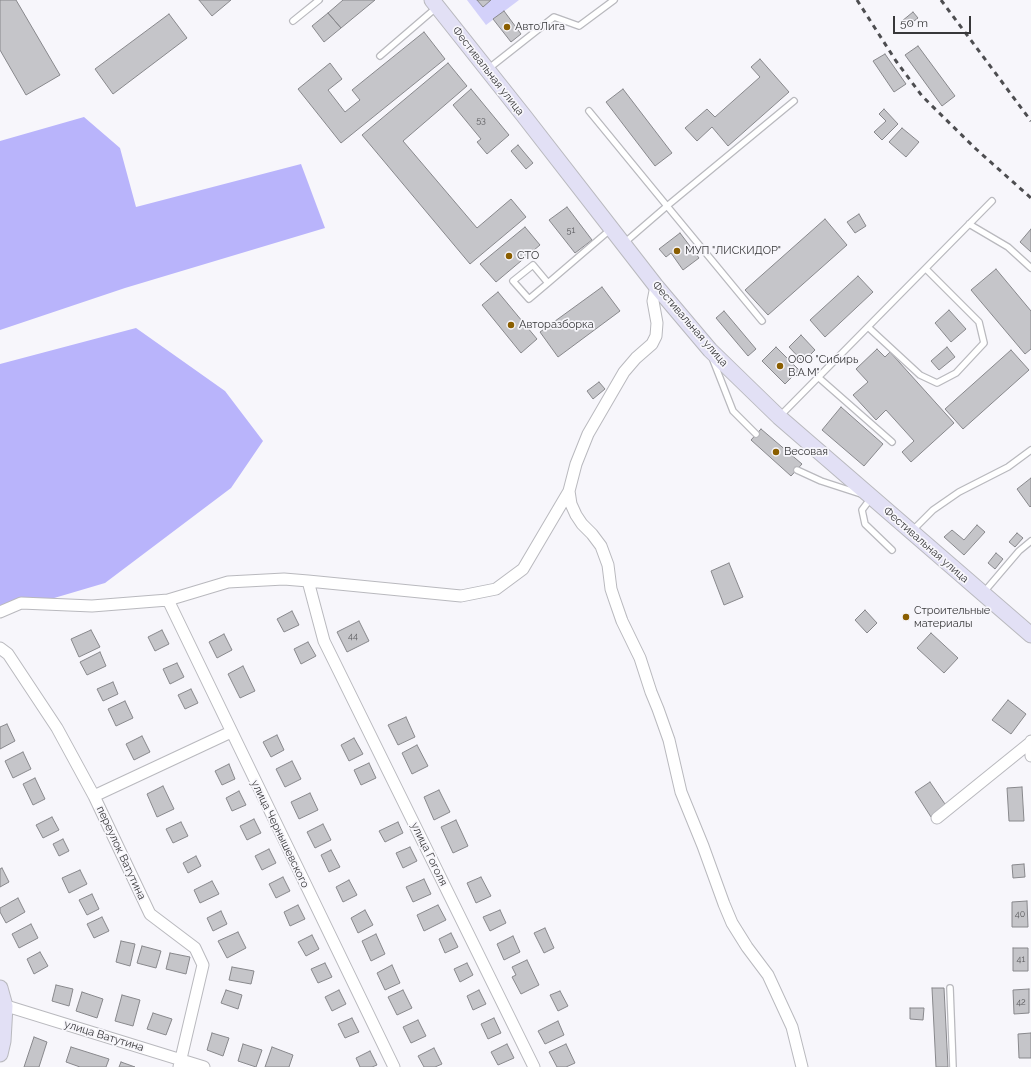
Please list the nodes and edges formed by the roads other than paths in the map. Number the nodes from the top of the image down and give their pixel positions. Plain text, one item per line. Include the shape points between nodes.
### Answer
1 (319, 0) edge
2 (614, 0) edge
3 (434, 3) edge
4 (293, 21) dead end
5 (380, 56) dead end
6 (487, 70) junction
7 (794, 101) dead end
8 (589, 111) dead end
9 (992, 201) dead end
10 (666, 206) junction
11 (969, 224) junction
12 (611, 229) junction
13 (623, 244) junction
14 (926, 268) junction
15 (1031, 268) edge
16 (548, 283) junction
17 (656, 286) junction
18 (762, 321) dead end
19 (868, 327) junction
20 (710, 350) junction
21 (818, 377) junction
22 (779, 417) junction
23 (756, 434) dead end
24 (892, 442) dead end
25 (1031, 450) edge
26 (797, 470) dead end
27 (569, 491) junction
28 (871, 498) junction
29 (911, 532) junction
30 (1031, 541) edge
31 (892, 550) dead end
32 (308, 581) junction
33 (982, 594) junction
34 (168, 600) junction
35 (0, 612) edge
36 (1031, 635) edge
37 (0, 648) edge
38 (231, 732) junction
39 (1031, 742) edge
40 (1031, 756) edge
41 (94, 796) junction
42 (937, 818) dead end
43 (0, 988) edge
44 (950, 988) dead end
45 (2, 1005) edge
46 (0, 1054) edge
47 (180, 1064) edge
48 (204, 1067) edge
49 (394, 1067) edge
50 (534, 1067) edge
51 (802, 1067) edge
52 (953, 1067) edge

1 - 4 lane
2 - 6 lane via 579,26 554,17
3 - 5 lane
3 - 6 main road, Фестивальная улица
6 - 12 main road, Фестивальная улица
7 - 10 lane
8 - 10 lane
9 - 11 lane
10 - 13 lane
10 - 18 lane
11 - 14 lane
11 - 15 lane via 1008,247
12 - 13 main road, Фестивальная улица
12 - 16 lane
13 - 17 main road, Фестивальная улица
14 - 19 lane
14 - 19 lane via 979,322 984,343 956,373 937,383 920,375
16 - 16 lane via 529,299 513,281 533,265
17 - 20 main road, Фестивальная улица
17 - 27 street via 653,301 657,323 656,336 652,344 624,372 607,399 576,464
19 - 21 lane
20 - 22 main road, Фестивальная улица
20 - 23 lane via 733,411
21 - 22 lane
21 - 24 lane
22 - 28 main road, Фестивальная улица
25 - 29 lane via 1008,467 959,492 933,510
26 - 28 lane via 821,482
27 - 32 street via 523,569 496,589 461,596
27 - 51 street via 576,515 601,546 608,565 614,598 640,658 669,740 681,792 724,904 732,923 768,975 792,1028
28 - 29 main road, Фестивальная улица
28 - 31 lane via 862,510 865,524
29 - 33 main road, Фестивальная улица
30 - 33 lane via 1019,551
32 - 34 street via 284,579 228,582
32 - 50 street, улица Гоголя via 324,640
33 - 36 main road, Фестивальная улица
34 - 35 street via 92,606 21,603
34 - 38 street, улица Чернышевского
37 - 41 street, переулок Ватутина via 8,654 57,728
38 - 41 street
38 - 49 street, улица Чернышевского
39 - 40 street
39 - 42 street
41 - 47 street, переулок Ватутина via 150,914 195,948 203,964
43 - 45 main road
44 - 52 lane
45 - 46 main road via 3,1041
45 - 47 street, улица Ватутина
47 - 48 street, улица Ватутина

